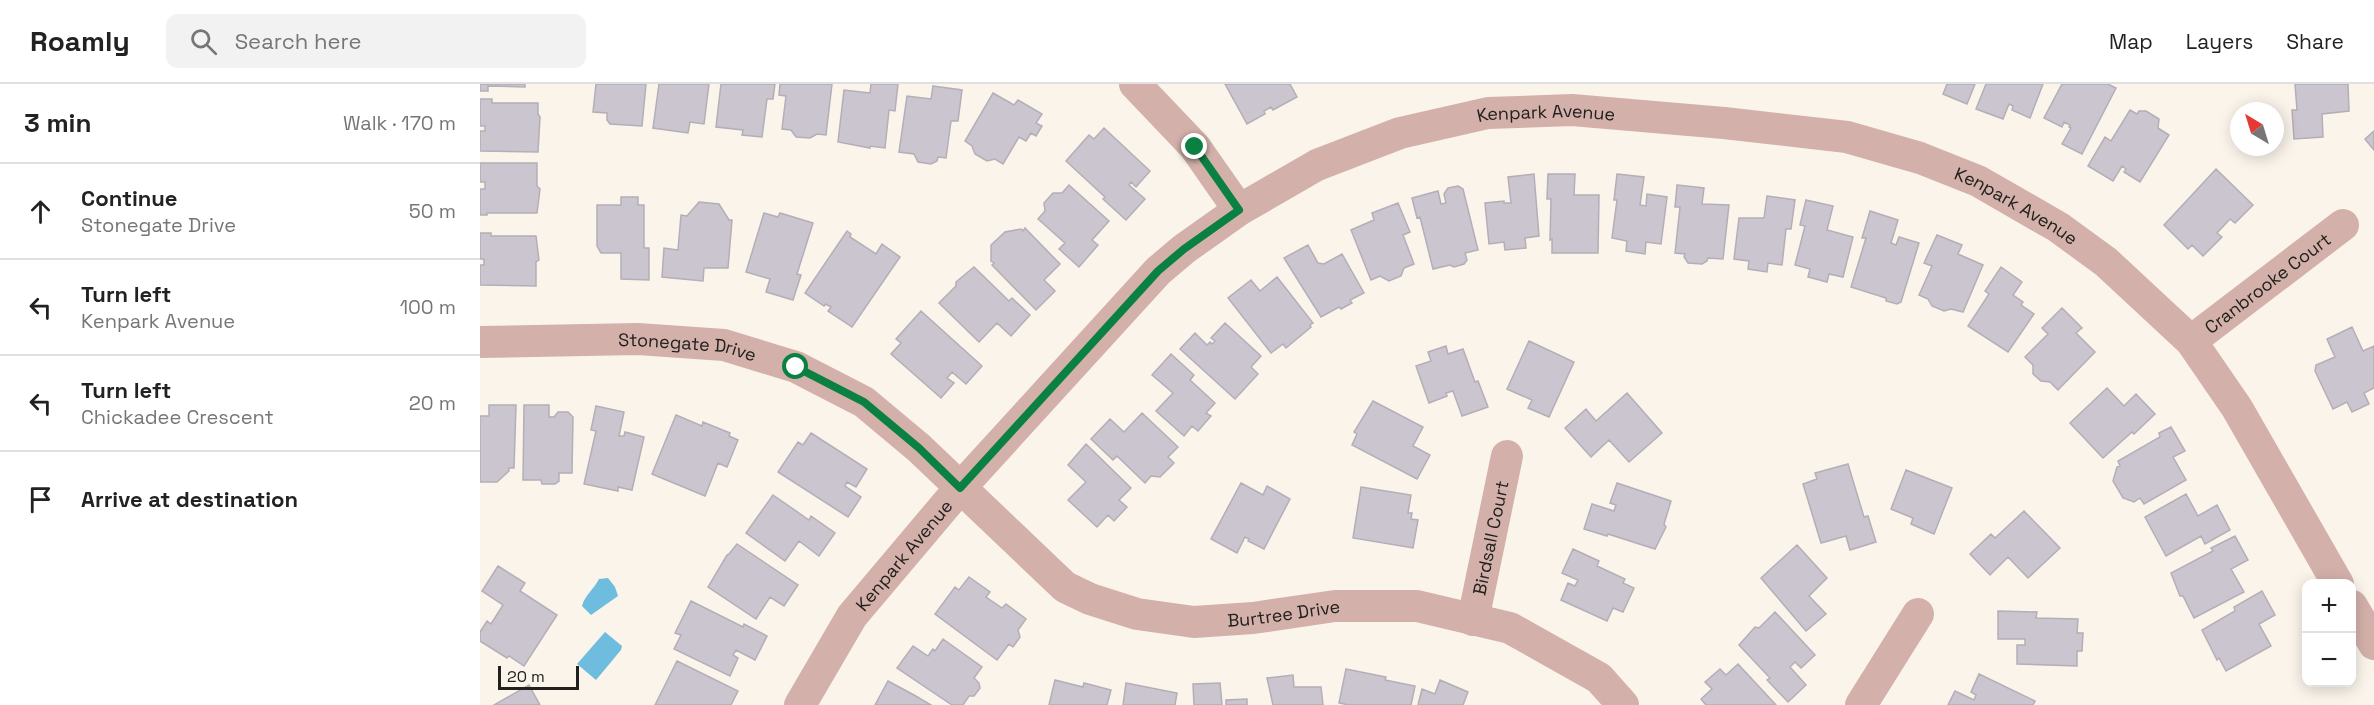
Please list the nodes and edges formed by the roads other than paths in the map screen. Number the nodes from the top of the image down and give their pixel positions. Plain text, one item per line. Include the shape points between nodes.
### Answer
1 (1135, 84) edge
2 (1239, 210) junction
3 (2343, 225) dead end
4 (2191, 341) junction
5 (480, 342) edge
6 (1507, 456) dead end
7 (960, 488) junction
8 (2335, 579) edge
9 (2356, 613) edge
10 (1918, 614) dead end
11 (1473, 620) junction
12 (2374, 644) edge
13 (800, 705) edge
14 (1623, 705) edge
15 (1861, 705) edge

1 - 2 street via 1195,147
2 - 4 street, Kenpark Avenue via 1328,161 1401,133 1488,113 1572,110 1847,136 1978,181 2058,227 2106,262
2 - 7 street, Kenpark Avenue via 1158,271
3 - 4 street, Cranbrooke Court
4 - 8 street, Kenpark Avenue via 2237,408
5 - 7 street, Stonegate Drive via 638,339 724,345 796,367 864,402
6 - 11 street, Birdsall Court
7 - 11 street, Burtree Drive via 1065,587 1137,614 1194,622 1335,606 1417,606
7 - 13 street, Kenpark Avenue via 852,616
9 - 12 street
10 - 15 street
11 - 14 street, Burtree Drive via 1510,628 1545,647 1599,678

